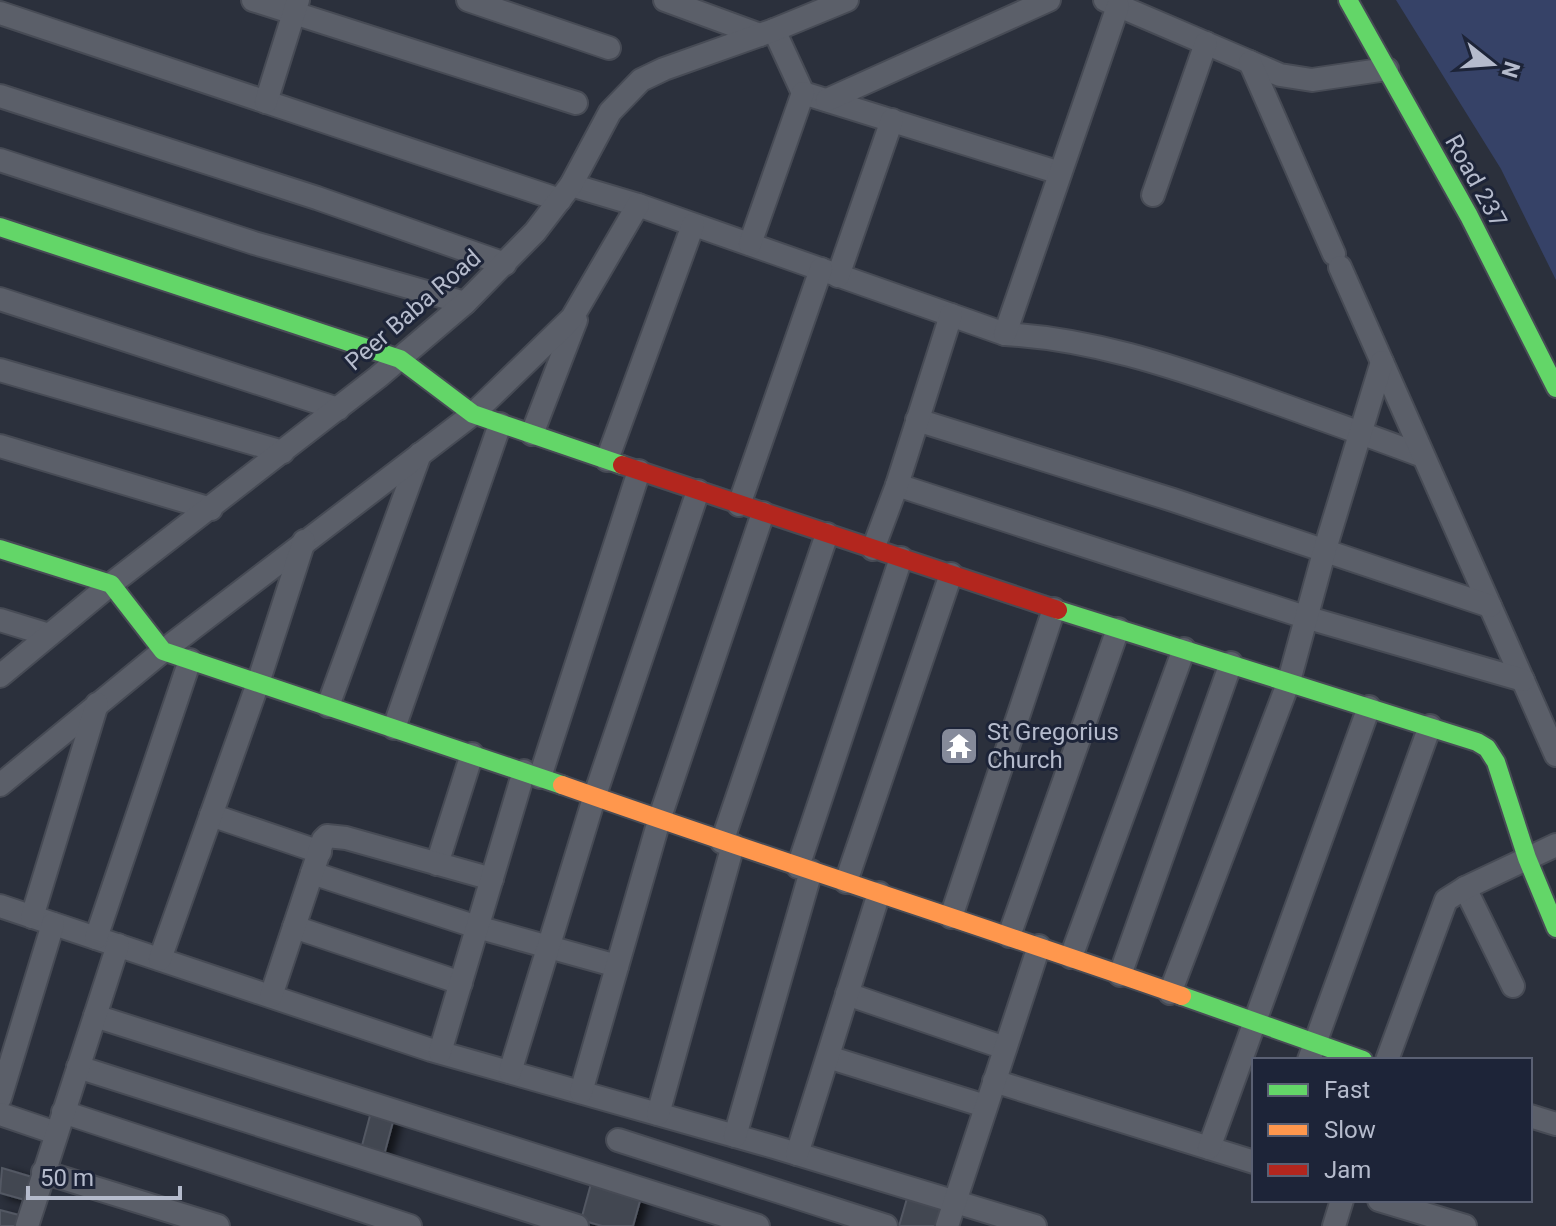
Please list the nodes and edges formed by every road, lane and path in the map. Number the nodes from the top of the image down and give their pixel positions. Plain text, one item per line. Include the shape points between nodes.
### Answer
1 (253, 0) edge
2 (468, 0) edge
3 (665, 0) edge
4 (847, 0) edge
5 (1049, 0) edge
6 (1348, 0) edge
7 (1111, 3) edge
8 (296, 7) edge
9 (12, 11) edge
10 (767, 33) junction
11 (1206, 43) junction
12 (609, 48) dead end
13 (1250, 62) junction
14 (1387, 69) junction
15 (803, 93) junction
16 (0, 96) edge
17 (827, 100) junction
18 (266, 102) junction
19 (576, 103) dead end
20 (892, 120) junction
21 (0, 160) edge
22 (1060, 173) junction
23 (566, 192) junction
24 (1153, 195) dead end
25 (638, 205) junction
26 (693, 225) junction
27 (0, 227) edge
28 (750, 244) junction
29 (505, 264) junction
30 (830, 272) junction
31 (585, 296) junction
32 (0, 299) edge
33 (465, 303) junction
34 (951, 315) junction
35 (1005, 334) junction
36 (400, 359) junction
37 (1382, 362) junction
38 (0, 370) edge
39 (1556, 388) edge
40 (338, 409) junction
41 (473, 414) junction
42 (917, 420) junction
43 (500, 424) junction
44 (1360, 433) junction
45 (532, 434) junction
46 (0, 446) edge
47 (283, 452) junction
48 (420, 454) junction
49 (1423, 456) junction
50 (607, 460) junction
51 (639, 471) junction
52 (897, 485) junction
53 (698, 491) junction
54 (739, 505) junction
55 (211, 509) junction
56 (763, 513) junction
57 (827, 534) junction
58 (304, 541) junction
59 (0, 549) edge
60 (873, 549) junction
61 (1325, 549) junction
62 (901, 558) junction
63 (951, 574) junction
64 (111, 584) junction
65 (1490, 606) junction
66 (1054, 609) junction
67 (1305, 617) junction
68 (0, 620) edge
69 (1118, 629) junction
70 (49, 635) junction
71 (1184, 649) junction
72 (163, 651) junction
73 (190, 660) junction
74 (1231, 663) junction
75 (0, 676) edge
76 (1523, 680) junction
77 (1289, 681) junction
78 (258, 683) junction
79 (97, 703) junction
80 (328, 706) junction
81 (1369, 707) junction
82 (1430, 726) junction
83 (394, 728) junction
84 (472, 754) junction
85 (1556, 755) edge
86 (532, 774) junction
87 (0, 785) edge
88 (595, 795) junction
89 (211, 815) junction
90 (660, 817) junction
91 (727, 844) junction
92 (1556, 845) edge
93 (320, 852) junction
94 (1527, 858) junction
95 (437, 864) junction
96 (805, 869) junction
97 (312, 873) junction
98 (492, 879) junction
99 (846, 882) junction
100 (1465, 888) junction
101 (879, 893) junction
102 (1, 909) edge
103 (951, 917) junction
104 (42, 920) junction
105 (294, 927) junction
106 (477, 927) junction
107 (1556, 928) edge
108 (1009, 936) junction
109 (96, 938) junction
110 (118, 945) junction
111 (1039, 946) junction
112 (548, 948) junction
113 (1071, 957) junction
114 (160, 959) junction
115 (617, 966) junction
116 (1120, 975) junction
117 (461, 983) junction
118 (1513, 986) dead end
119 (1170, 993) junction
120 (847, 994) junction
121 (271, 996) junction
122 (95, 1016) junction
123 (1254, 1022) junction
124 (1005, 1048) junction
125 (440, 1052) junction
126 (1311, 1052) edge
127 (828, 1057) junction
128 (1350, 1058) edge
129 (1388, 1058) edge
130 (78, 1067) junction
131 (510, 1072) junction
132 (994, 1081) junction
133 (581, 1092) junction
134 (0, 1098) edge
135 (985, 1106) junction
136 (0, 1114) edge
137 (658, 1114) junction
138 (1532, 1117) edge
139 (60, 1122) junction
140 (1556, 1124) edge
141 (735, 1136) junction
142 (618, 1140) dead end
143 (1209, 1148) junction
144 (797, 1154) junction
145 (1252, 1161) edge
146 (43, 1172) junction
147 (955, 1201) junction
148 (1341, 1202) edge
149 (1386, 1202) edge
150 (27, 1226) edge
151 (218, 1226) edge
152 (410, 1226) edge
153 (577, 1226) edge
154 (758, 1226) edge
155 (886, 1226) edge
156 (947, 1226) edge
157 (1035, 1226) edge
158 (1334, 1226) edge
159 (1465, 1226) edge

1 - 8 street
2 - 12 street
3 - 10 street
4 - 10 street, Peer Baba Road
5 - 17 street
6 - 14 street, Road 237
7 - 11 street
7 - 22 street
8 - 18 street
8 - 19 street
9 - 18 street
10 - 15 street
10 - 23 street, Peer Baba Road via 641,80 610,112
11 - 13 street
11 - 24 street
13 - 14 street via 1300,80
13 - 37 street
14 - 39 street, Road 237
15 - 17 street
15 - 28 street
16 - 29 street
17 - 20 street
18 - 23 street
20 - 22 street
20 - 30 street
21 - 33 street via 254,243
22 - 35 street
23 - 25 street
23 - 29 street, Peer Baba Road
25 - 26 street
25 - 31 street
26 - 28 street
26 - 50 street
27 - 36 street
28 - 30 street
29 - 33 street, Peer Baba Road
30 - 34 street
30 - 54 street
31 - 41 street via 572,318
31 - 45 street
32 - 40 street
33 - 36 street, Peer Baba Road
34 - 35 street
34 - 42 street
35 - 44 street via 1114,349
36 - 40 street, Peer Baba Road
36 - 41 street
37 - 44 street
37 - 49 street
38 - 47 street
40 - 47 street, Peer Baba Road
41 - 43 street
41 - 48 street
42 - 52 street
42 - 61 street
43 - 45 street
43 - 83 street
44 - 49 street
44 - 61 street
45 - 50 street
46 - 55 street
47 - 55 street, Peer Baba Road
48 - 58 street
48 - 80 street
49 - 65 street
50 - 51 street
51 - 53 street
51 - 86 street
52 - 60 street
52 - 67 street
53 - 54 street
53 - 88 street
54 - 56 street
55 - 64 street, Peer Baba Road
56 - 57 street
56 - 90 street
57 - 60 street
57 - 91 street
58 - 72 street
58 - 78 street
59 - 64 street
60 - 62 street
61 - 65 street
61 - 67 street
62 - 63 street
62 - 96 street
63 - 66 street
63 - 99 street
64 - 70 street, Peer Baba Road
64 - 72 street
65 - 76 street
66 - 69 street
66 - 103 street
67 - 76 street
67 - 77 street
68 - 70 street
69 - 71 street
69 - 108 street
70 - 75 street, Peer Baba Road
71 - 74 street
71 - 113 street
72 - 73 street
72 - 79 street
73 - 78 street
73 - 109 street
74 - 77 street
74 - 116 street
76 - 85 street
77 - 81 street
77 - 119 street
78 - 80 street
78 - 89 street
79 - 87 street
79 - 104 street
80 - 83 street
81 - 82 street
81 - 123 street
82 - 94 street via 1487,748
82 - 126 street
83 - 84 street
84 - 86 street
84 - 95 street
86 - 88 street
86 - 98 street
88 - 90 street
88 - 112 street
89 - 93 street
89 - 114 street
90 - 91 street
90 - 115 street
91 - 96 street
91 - 137 street
92 - 94 street
93 - 95 street via 323,840 332,835
93 - 97 street
94 - 100 street
94 - 107 street
95 - 98 street
96 - 99 street
96 - 141 street
97 - 105 street
97 - 106 street
98 - 106 street
99 - 101 street
100 - 118 street
100 - 129 street via 1446,900 1438,917
101 - 103 street
101 - 120 street
102 - 104 street
103 - 108 street
104 - 109 street
104 - 134 street
105 - 117 street
105 - 121 street
106 - 112 street
106 - 117 street
108 - 111 street
109 - 110 street
110 - 114 street
110 - 122 street
111 - 113 street
111 - 124 street
112 - 115 street
112 - 131 street
113 - 116 street
114 - 121 street
115 - 133 street
116 - 119 street
117 - 125 street
119 - 123 street
120 - 124 street
120 - 127 street
121 - 125 street
122 - 130 street
122 - 154 street
123 - 126 street
123 - 143 street
124 - 132 street
125 - 131 street
126 - 128 street
127 - 135 street
127 - 144 street
130 - 139 street
130 - 153 street
131 - 133 street
132 - 135 street
132 - 143 street
133 - 137 street
135 - 147 street
136 - 139 street
137 - 141 street
138 - 140 street
139 - 146 street
139 - 152 street
141 - 144 street
142 - 155 street
143 - 145 street
144 - 147 street
146 - 150 street
146 - 151 street
147 - 156 street
147 - 157 street
148 - 158 street
149 - 159 street

